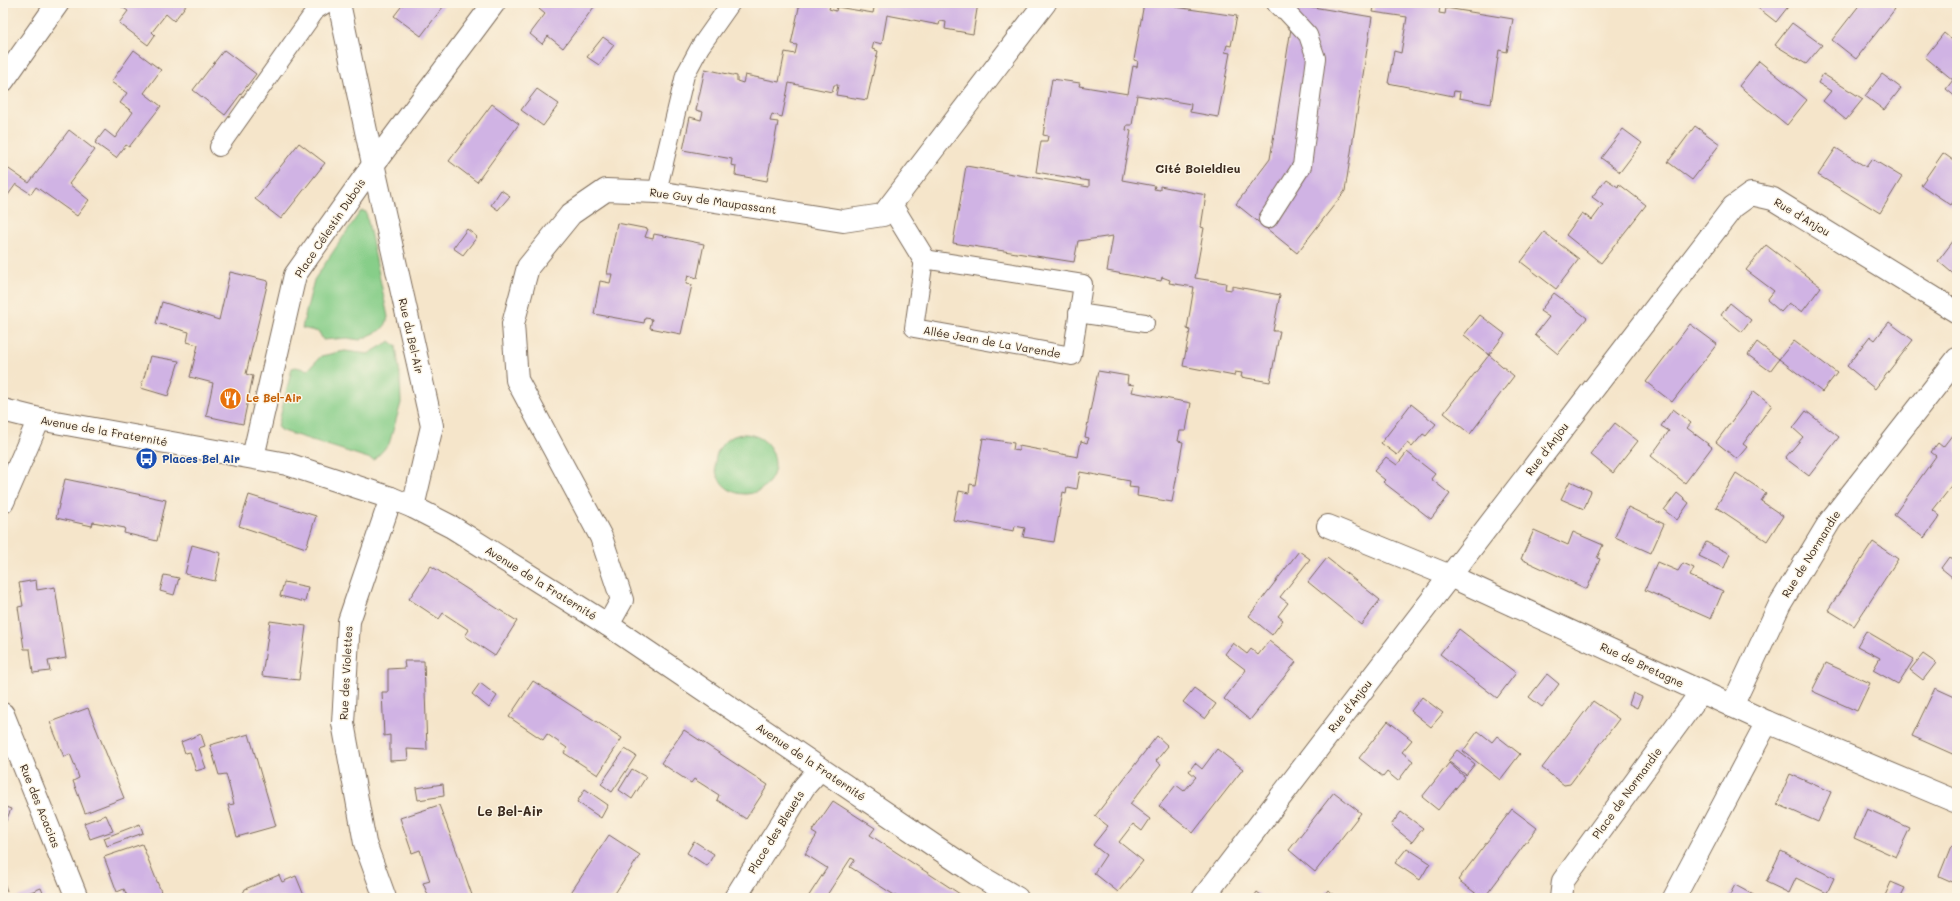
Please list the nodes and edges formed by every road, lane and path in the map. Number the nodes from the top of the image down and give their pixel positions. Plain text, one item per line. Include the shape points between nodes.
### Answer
1 (58, 3) edge
2 (327, 3) edge
3 (339, 3) edge
4 (494, 3) edge
5 (731, 3) edge
6 (1045, 3) edge
7 (1280, 5) edge
8 (3, 81) edge
9 (218, 147) dead end
10 (373, 165) junction
11 (657, 192) junction
12 (891, 205) junction
13 (1268, 219) dead end
14 (924, 259) junction
15 (1957, 312) edge
16 (1078, 313) junction
17 (1146, 323) dead end
18 (1957, 359) edge
19 (3, 410) edge
20 (39, 419) junction
21 (253, 457) junction
22 (391, 498) junction
23 (3, 502) edge
24 (413, 507) junction
25 (1328, 526) dead end
26 (1450, 576) junction
27 (608, 625) junction
28 (1701, 692) junction
29 (1732, 706) junction
30 (3, 714) edge
31 (1767, 722) junction
32 (820, 769) junction
33 (1957, 802) edge
34 (77, 898) edge
35 (385, 898) edge
36 (735, 898) edge
37 (1017, 898) edge
38 (1203, 898) edge
39 (1561, 898) edge
40 (1674, 898) edge

1 - 8 street
2 - 9 lane via 316,10
3 - 10 street, Rue du Bel-Air
4 - 10 street
5 - 11 lane via 700,46 685,75
6 - 12 street, Rue Guy de Maupassant
7 - 13 lane via 1308,35 1316,58 1302,166
10 - 21 street, Place Célestin Dubois via 295,275
10 - 24 street, Rue du Bel-Air via 432,426
11 - 12 street, Rue Guy de Maupassant via 843,221 883,215
11 - 27 street, Rue Guy de Maupassant via 606,190 571,214 528,267 513,324 517,380 601,537 622,600
12 - 14 street
14 - 16 lane, Allée Jean de La Varende via 1083,284
14 - 16 lane, Allée Jean de La Varende via 914,328 1072,356
15 - 26 street, Rue d'Anjou via 1773,199 1751,194 1733,207
16 - 17 lane
18 - 29 street, Rue de Normandie via 1830,521 1780,604
19 - 20 street, Avenue de la Fraternité
20 - 21 street, Avenue de la Fraternité
20 - 23 street
21 - 22 street, Avenue de la Fraternité via 287,464
22 - 24 street, Avenue de la Fraternité
22 - 35 street, Rue des Violettes via 349,621 343,723 365,843
24 - 27 street, Avenue de la Fraternité via 452,527
25 - 26 street, Rue de Bretagne
26 - 28 street, Rue de Bretagne
26 - 38 street, Rue d'Anjou
27 - 32 street, Avenue de la Fraternité
28 - 29 street, Rue de Bretagne
28 - 39 street, Place de Normandie via 1563,881
29 - 31 street, Rue de Bretagne
30 - 34 street, Rue des Acacias
31 - 33 street, Rue de Bretagne
31 - 40 street
32 - 36 street, Place des Bleuets via 804,787
32 - 37 street, Avenue de la Fraternité via 976,874

